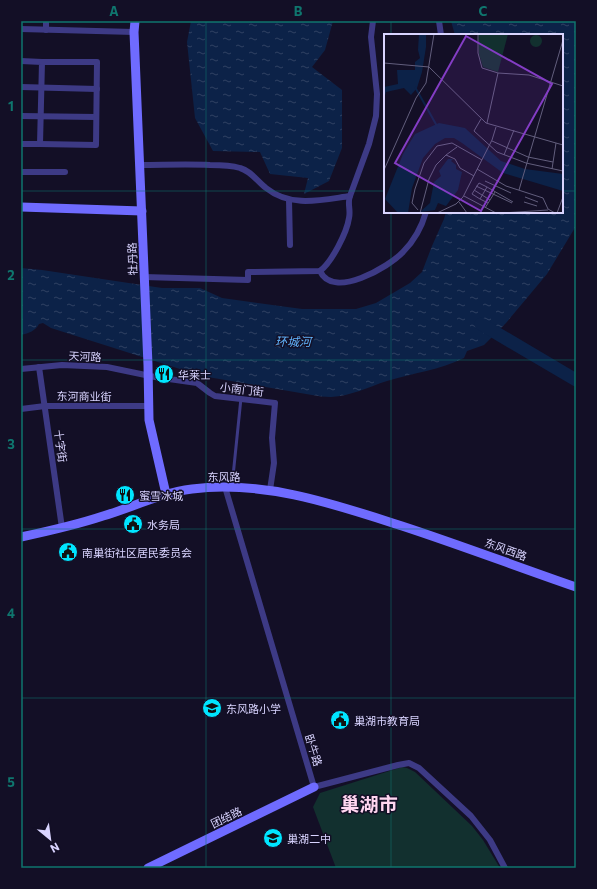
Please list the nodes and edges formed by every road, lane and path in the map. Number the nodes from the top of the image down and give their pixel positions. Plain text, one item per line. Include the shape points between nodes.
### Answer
1 (46, 21) edge
2 (135, 21) edge
3 (373, 21) edge
4 (439, 21) edge
5 (21, 30) edge
6 (46, 30) junction
7 (134, 32) junction
8 (441, 34) edge
9 (21, 61) edge
10 (42, 62) junction
11 (21, 88) edge
12 (41, 88) junction
13 (97, 89) junction
14 (21, 116) edge
15 (41, 116) junction
16 (96, 117) junction
17 (21, 144) edge
18 (40, 144) junction
19 (140, 165) junction
20 (21, 172) edge
21 (65, 172) dead end
22 (350, 196) junction
23 (289, 200) junction
24 (21, 206) edge
25 (142, 211) junction
26 (426, 213) edge
27 (290, 245) dead end
28 (320, 271) junction
29 (144, 277) junction
30 (39, 367) junction
31 (21, 369) edge
32 (148, 376) junction
33 (241, 398) junction
34 (45, 406) junction
35 (148, 406) junction
36 (21, 409) edge
37 (228, 487) junction
38 (270, 490) junction
39 (166, 494) junction
40 (62, 528) junction
41 (427, 534) joint
42 (21, 537) edge
43 (576, 587) edge
44 (314, 787) junction
45 (148, 868) edge
46 (505, 868) edge

1 - 6 street
2 - 7 street, 牡丹路
3 - 22 street via 371,35 378,94 376,116 368,148
4 - 8 street
5 - 6 street
6 - 7 street
7 - 19 street, 牡丹路
9 - 10 street
10 - 12 street
10 - 13 street via 97,62
11 - 12 street
12 - 13 street
12 - 15 street
13 - 16 street
14 - 15 street
15 - 16 street
15 - 18 street
16 - 18 street via 96,145
17 - 18 street
19 - 23 street via 236,166 248,171 272,193
19 - 25 street, 牡丹路
20 - 21 street
22 - 23 street via 312,201
22 - 28 street via 350,217 330,261
23 - 27 street
24 - 25 street
25 - 29 street, 牡丹路
26 - 28 street via 417,234 405,250 379,269 360,278 342,282 328,280
28 - 29 street via 248,272 248,280
29 - 32 street, 牡丹路
30 - 31 street, 天河路
30 - 32 street, 天河路 via 97,366
30 - 34 street, 十字街
32 - 33 street, 小南门街 via 197,383 213,395
32 - 35 street, 牡丹路
33 - 37 lane
33 - 38 street, 小南门街 via 275,403 272,438 274,463
34 - 35 street, 东河商业街
34 - 36 street, 东河商业街
34 - 40 street, 十字街
35 - 39 street, 牡丹路 via 150,428
37 - 38 street, 东风路
37 - 39 street, 东风路 via 192,489
37 - 44 street, 卧牛路
38 - 41 street, 东风路 via 326,503
39 - 40 street, 东风路
40 - 42 street, 东风路
41 - 43 street, 东风西路
44 - 45 street, 团结路
44 - 46 street via 406,763 414,765 428,775 479,825 493,844

